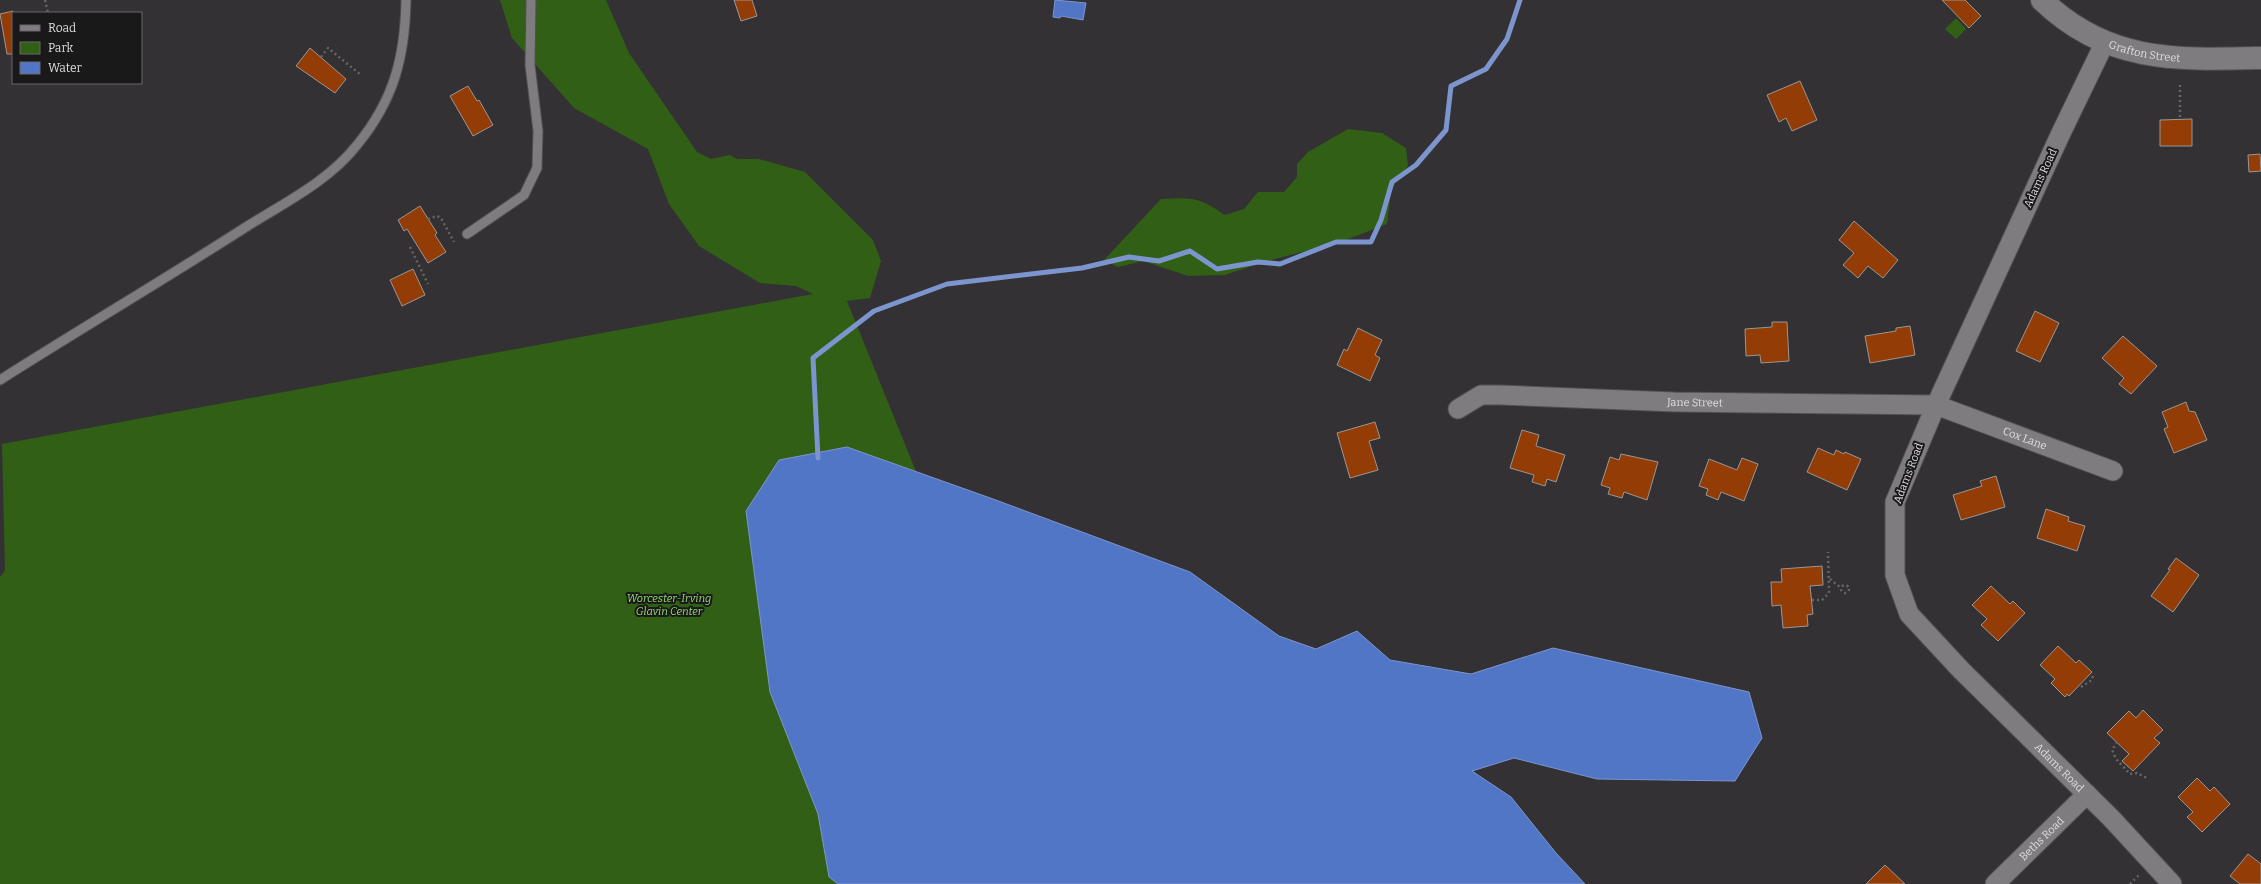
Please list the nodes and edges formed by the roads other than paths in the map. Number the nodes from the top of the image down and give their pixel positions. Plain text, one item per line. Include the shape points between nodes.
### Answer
1 (406, 0) edge
2 (531, 0) edge
3 (2042, 0) edge
4 (2105, 42) junction
5 (2261, 58) edge
6 (467, 234) dead end
7 (0, 380) edge
8 (1936, 406) junction
9 (1458, 409) dead end
10 (2113, 471) dead end
11 (2087, 794) junction
12 (1995, 884) edge
13 (2172, 884) edge

1 - 7 lane via 404,45 392,88 358,145 334,168 156,285
2 - 6 lane via 530,65 538,131 537,168 524,195
3 - 4 street, Grafton Street via 2056,14 2078,29
4 - 5 street, Grafton Street via 2141,54 2165,58
4 - 8 street, Adams Road
8 - 9 street, Jane Street via 1674,402 1500,394 1481,395
8 - 10 street, Cox Lane
8 - 11 street, Adams Road via 1895,502 1895,575 1909,614 1961,670
11 - 12 street, Beths Road
11 - 13 street, Adams Road

